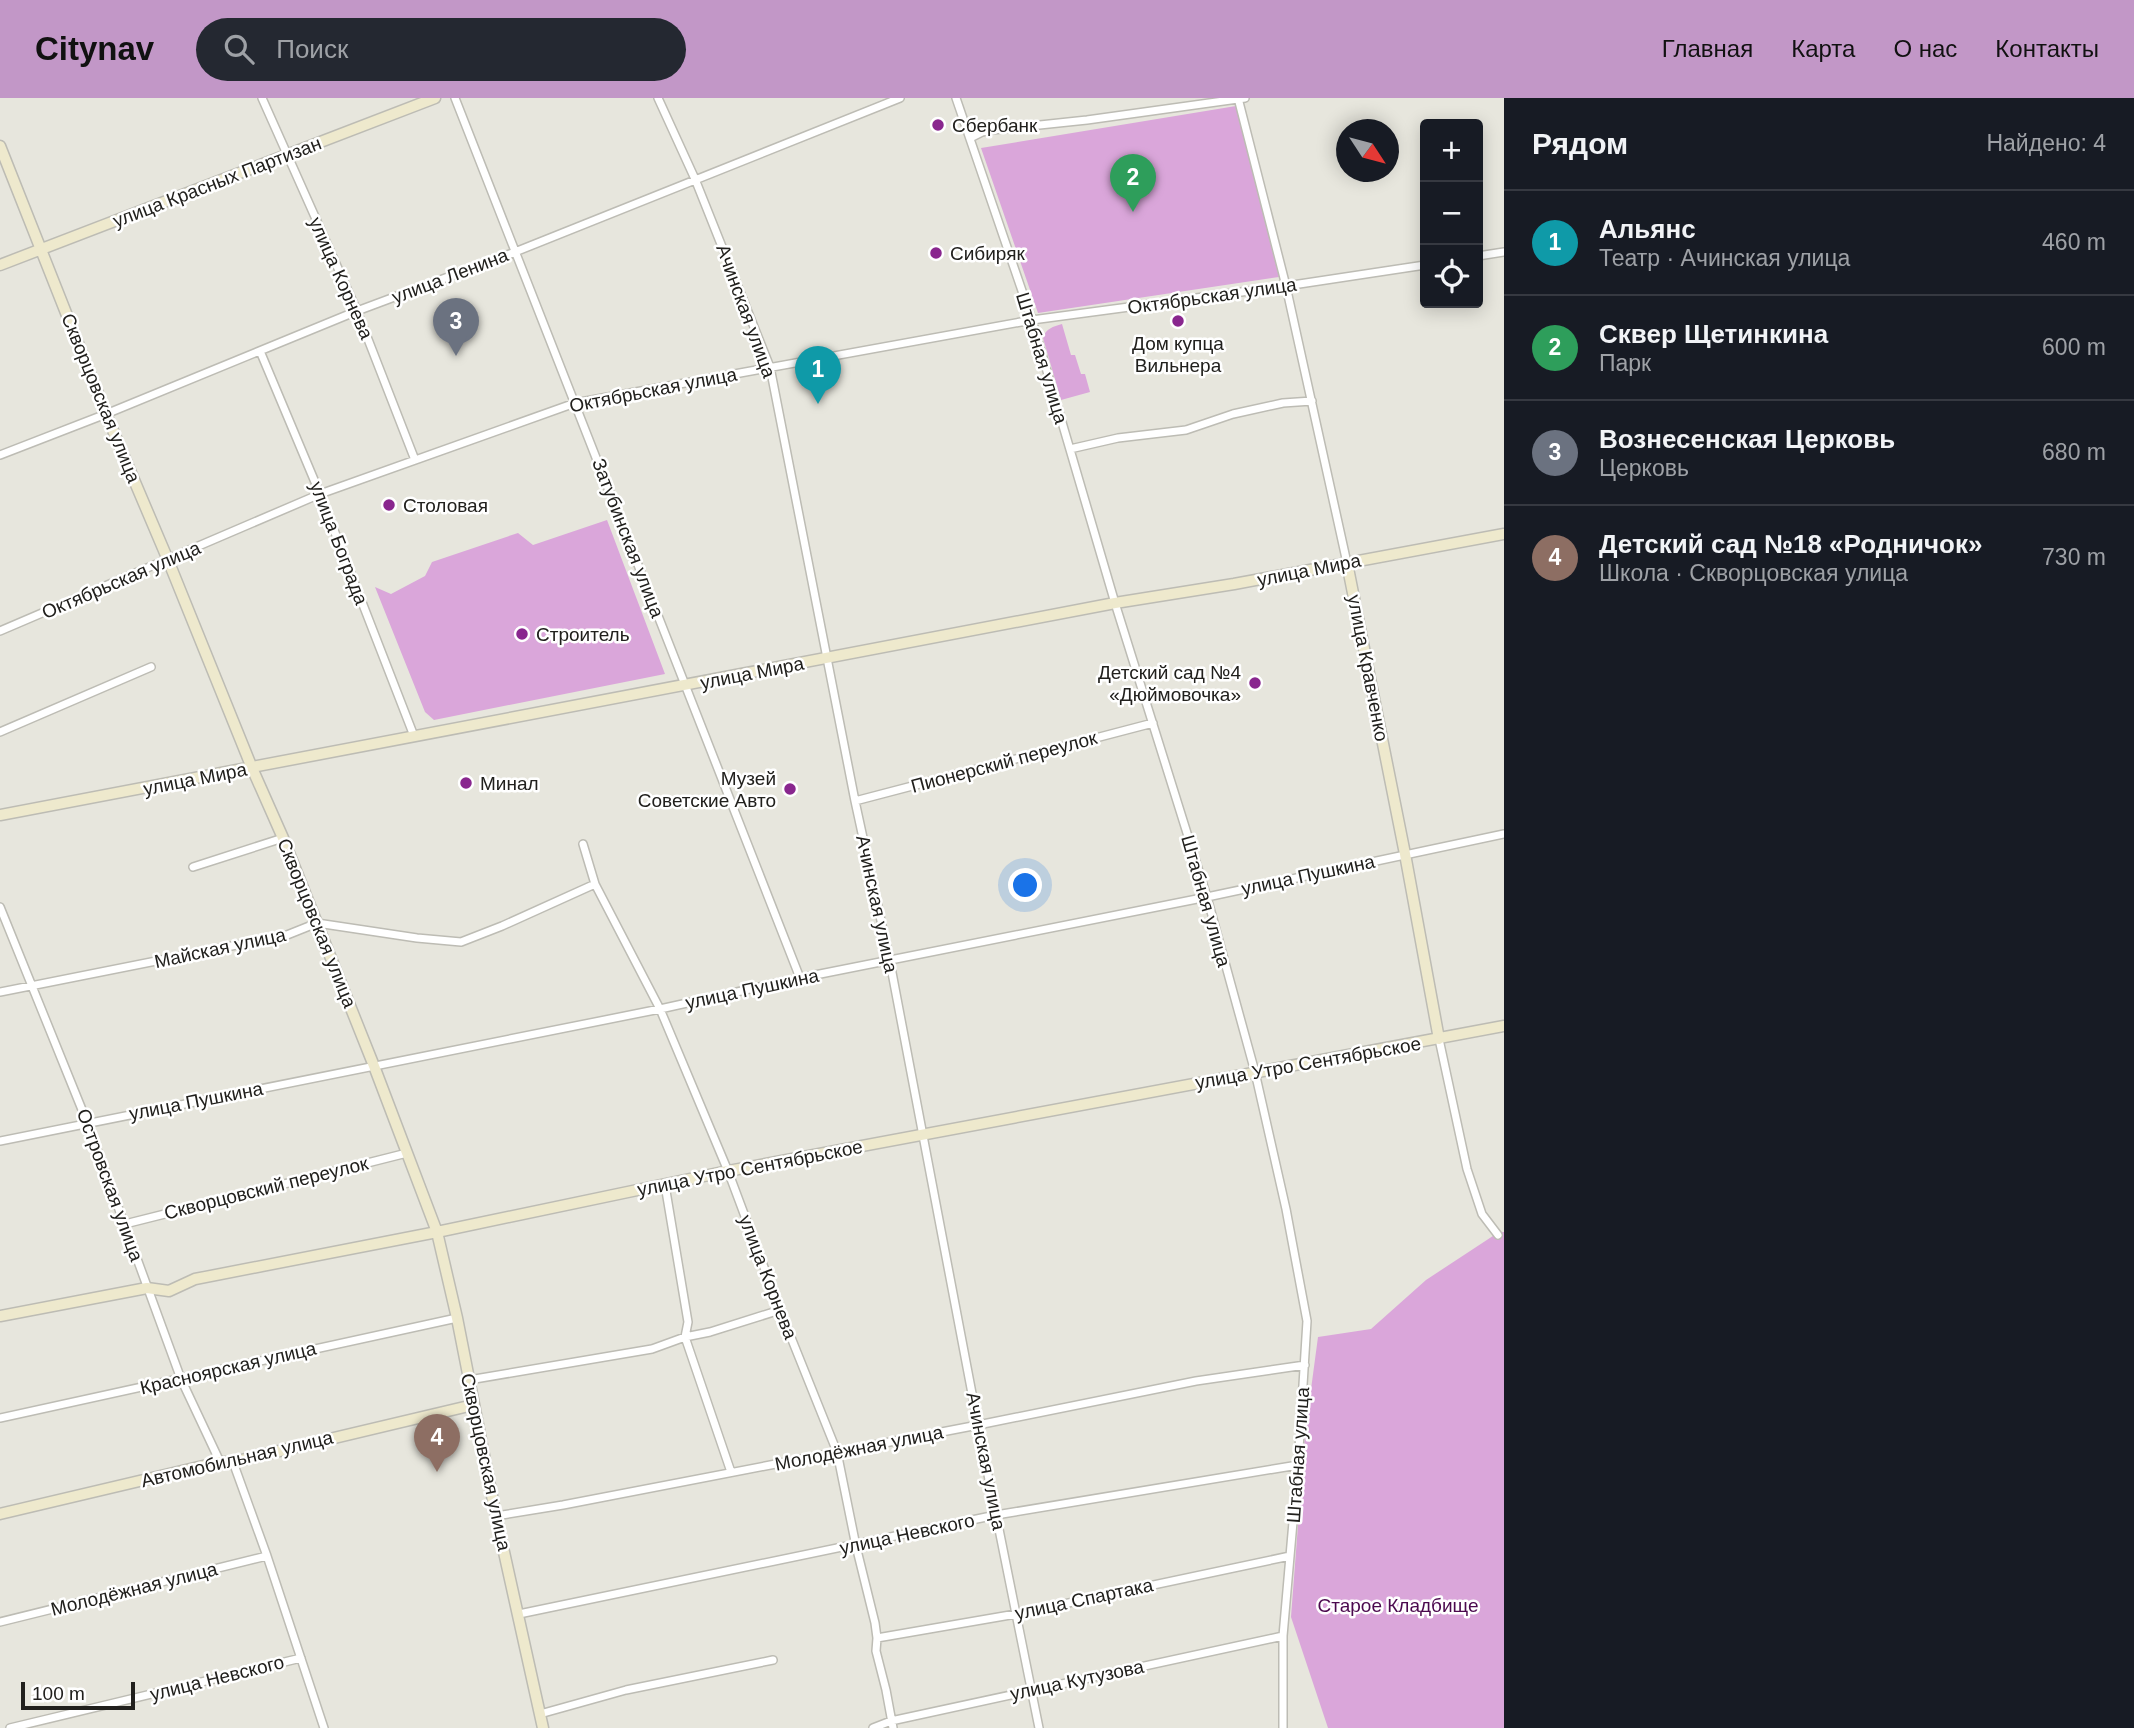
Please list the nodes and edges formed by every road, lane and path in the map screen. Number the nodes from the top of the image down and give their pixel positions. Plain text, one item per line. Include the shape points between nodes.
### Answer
1 (261, 98) edge
2 (435, 98) edge
3 (455, 98) edge
4 (658, 98) edge
5 (900, 98) edge
6 (957, 98) edge
7 (1238, 98) edge
8 (1245, 98) edge
9 (970, 138) junction
10 (0, 146) edge
11 (286, 156) junction
12 (695, 180) junction
13 (41, 250) junction
14 (515, 252) junction
15 (1504, 252) edge
16 (1483, 256) edge
17 (0, 265) edge
18 (1420, 266) edge
19 (1286, 286) junction
20 (357, 311) junction
21 (1032, 320) junction
22 (260, 351) junction
23 (770, 367) junction
24 (1312, 401) junction
25 (575, 402) junction
26 (106, 414) junction
27 (1070, 449) junction
28 (0, 455) edge
29 (415, 460) junction
30 (320, 494) junction
31 (1504, 534) edge
32 (169, 560) junction
33 (1347, 563) junction
34 (1115, 603) junction
35 (0, 631) edge
36 (828, 659) junction
37 (151, 667) dead end
38 (685, 685) junction
39 (1153, 723) junction
40 (0, 732) edge
41 (414, 736) junction
42 (251, 768) junction
43 (855, 801) junction
44 (0, 815) edge
45 (1504, 834) edge
46 (283, 838) junction
47 (583, 844) dead end
48 (1405, 854) junction
49 (193, 867) dead end
50 (595, 884) junction
51 (1207, 897) junction
52 (0, 907) edge
53 (317, 923) junction
54 (890, 961) junction
55 (800, 978) junction
56 (32, 986) junction
57 (0, 992) edge
58 (660, 1009) junction
59 (1504, 1026) edge
60 (1439, 1039) junction
61 (374, 1066) junction
62 (1255, 1072) junction
63 (87, 1122) junction
64 (924, 1134) junction
65 (0, 1141) edge
66 (407, 1153) junction
67 (727, 1171) junction
68 (665, 1185) junction
69 (125, 1224) junction
70 (437, 1232) junction
71 (1498, 1235) dead end
72 (148, 1288) junction
73 (780, 1310) junction
74 (0, 1317) edge
75 (457, 1318) junction
76 (685, 1337) junction
77 (1305, 1365) junction
78 (181, 1379) junction
79 (469, 1380) junction
80 (473, 1405) junction
81 (0, 1418) edge
82 (978, 1425) junction
83 (837, 1452) junction
84 (220, 1462) junction
85 (233, 1462) junction
86 (1298, 1465) junction
87 (731, 1472) junction
88 (0, 1514) edge
89 (996, 1515) junction
90 (496, 1516) junction
91 (856, 1546) junction
92 (267, 1556) junction
93 (1290, 1556) junction
94 (519, 1614) junction
95 (1016, 1614) junction
96 (0, 1622) edge
97 (1283, 1636) junction
98 (877, 1639) junction
99 (301, 1658) junction
100 (773, 1660) dead end
101 (1031, 1690) junction
102 (540, 1714) junction
103 (892, 1725) edge
104 (10, 1728) edge
105 (324, 1728) edge
106 (543, 1728) edge
107 (873, 1728) edge
108 (1039, 1728) edge
109 (1283, 1728) edge

1 - 11 street, улица Корнева
2 - 11 street, улица Красных Партизан
3 - 14 street, Затубинская улица
4 - 12 street, Ачинская улица
5 - 12 street, улица Ленина
6 - 9 street, Штабная улица
7 - 8 street
7 - 9 street via 992,130
7 - 19 street, улица Кравченко
9 - 21 street, Штабная улица
10 - 13 street, Скворцовская улица
11 - 13 street, улица Красных Партизан
11 - 20 street, улица Корнева
12 - 14 street, улица Ленина
12 - 23 street, Ачинская улица
13 - 17 street, улица Красных Партизан
13 - 26 street, Скворцовская улица
14 - 20 street, улица Ленина
14 - 25 street, Затубинская улица
15 - 16 street
18 - 19 street, Октябрьская улица
19 - 21 street, Октябрьская улица
19 - 24 street, улица Кравченко
20 - 22 street, улица Ленина
20 - 29 street, улица Корнева
21 - 23 street, Октябрьская улица
21 - 27 street, Штабная улица
22 - 26 street, улица Ленина
22 - 30 street, улица Бограда
23 - 25 street, Октябрьская улица
23 - 36 street, Ачинская улица
24 - 27 street via 1233,414 1185,430
24 - 33 street, улица Кравченко
25 - 29 street, Октябрьская улица
25 - 38 street, Затубинская улица
26 - 28 street, улица Ленина
26 - 32 street, Скворцовская улица
27 - 34 street, Штабная улица
29 - 30 street, Октябрьская улица
30 - 32 street, Октябрьская улица
30 - 41 street, улица Бограда
31 - 33 street, улица Мира
32 - 35 street, Октябрьская улица
32 - 42 street, Скворцовская улица
33 - 34 street, улица Мира
33 - 48 street, улица Кравченко
34 - 36 street, улица Мира
34 - 39 street, Штабная улица
36 - 38 street, улица Мира
36 - 43 street, Ачинская улица
37 - 40 street
38 - 41 street, улица Мира
38 - 55 street, Затубинская улица
39 - 43 street, Пионерский переулок
39 - 51 street, Штабная улица
41 - 42 street, улица Мира
42 - 44 street, улица Мира
42 - 46 street, Скворцовская улица
43 - 54 street, Ачинская улица
45 - 48 street, улица Пушкина
46 - 49 street
46 - 53 street, Скворцовская улица
47 - 50 street, улица Корнева
48 - 51 street, улица Пушкина
48 - 60 street, улица Кравченко
50 - 53 street, Майская улица via 461,942
50 - 58 street, улица Корнева
51 - 54 street, улица Пушкина
51 - 62 street, Штабная улица
52 - 56 street, Островская улица
53 - 56 street, Майская улица via 287,935
53 - 61 street, Скворцовская улица
54 - 55 street, улица Пушкина
54 - 64 street, Ачинская улица
55 - 58 street, улица Пушкина
56 - 57 street, Майская улица
56 - 63 street, Островская улица
58 - 61 street, улица Пушкина
58 - 67 street, улица Корнева
59 - 60 street, улица Утро Сентябрьское
60 - 62 street, улица Утро Сентябрьское
60 - 71 street, улица Кравченко via 1467,1169 1482,1214
61 - 63 street, улица Пушкина
61 - 66 street, Скворцовская улица
62 - 64 street, улица Утро Сентябрьское
62 - 77 street, Штабная улица via 1307,1321
63 - 65 street, улица Пушкина
63 - 69 street, Островская улица
64 - 67 street, улица Утро Сентябрьское
64 - 82 street, Ачинская улица
66 - 69 street, Скворцовский переулок
66 - 70 street, Скворцовская улица
67 - 68 street, улица Утро Сентябрьское
67 - 73 street, улица Корнева
68 - 70 street, улица Утро Сентябрьское
68 - 76 street via 688,1322
69 - 72 street, Островская улица
70 - 72 street, улица Утро Сентябрьское via 195,1279 169,1291
70 - 75 street, Скворцовская улица
72 - 74 street, улица Утро Сентябрьское
72 - 78 street, Островская улица
73 - 76 street
73 - 83 street, улица Корнева
75 - 78 street, Красноярская улица
75 - 79 street, Скворцовская улица
76 - 79 street via 652,1349
76 - 87 street
77 - 82 street, Молодёжная улица via 1196,1381
77 - 86 street, Штабная улица
78 - 81 street, Красноярская улица
78 - 84 street, Островская улица
79 - 80 street, Скворцовская улица
80 - 85 street, Автомобильная улица
80 - 90 street, Скворцовская улица
82 - 83 street, Молодёжная улица
82 - 89 street, Ачинская улица
83 - 87 street, Молодёжная улица
83 - 91 street, улица Корнева
84 - 85 street, Автомобильная улица
84 - 88 street, Автомобильная улица
85 - 92 street
86 - 89 street, улица Невского
86 - 93 street, Штабная улица
87 - 90 street, Молодёжная улица
89 - 91 street, улица Невского
89 - 95 street, Ачинская улица
90 - 94 street, Скворцовская улица
91 - 94 street, улица Невского
91 - 98 street, улица Корнева
92 - 96 street, Молодёжная улица
92 - 99 street
93 - 95 street, улица Спартака
93 - 97 street, Штабная улица
94 - 102 street, Скворцовская улица
95 - 98 street, улица Спартака
95 - 101 street, Ачинская улица
97 - 101 street, улица Кутузова
97 - 109 street, Штабная улица
98 - 103 street, улица Корнева
99 - 104 street, улица Невского
99 - 105 street
100 - 102 street via 626,1690
101 - 103 street, улица Кутузова
101 - 108 street, Ачинская улица
102 - 106 street, Скворцовская улица
103 - 107 street, улица Кутузова

